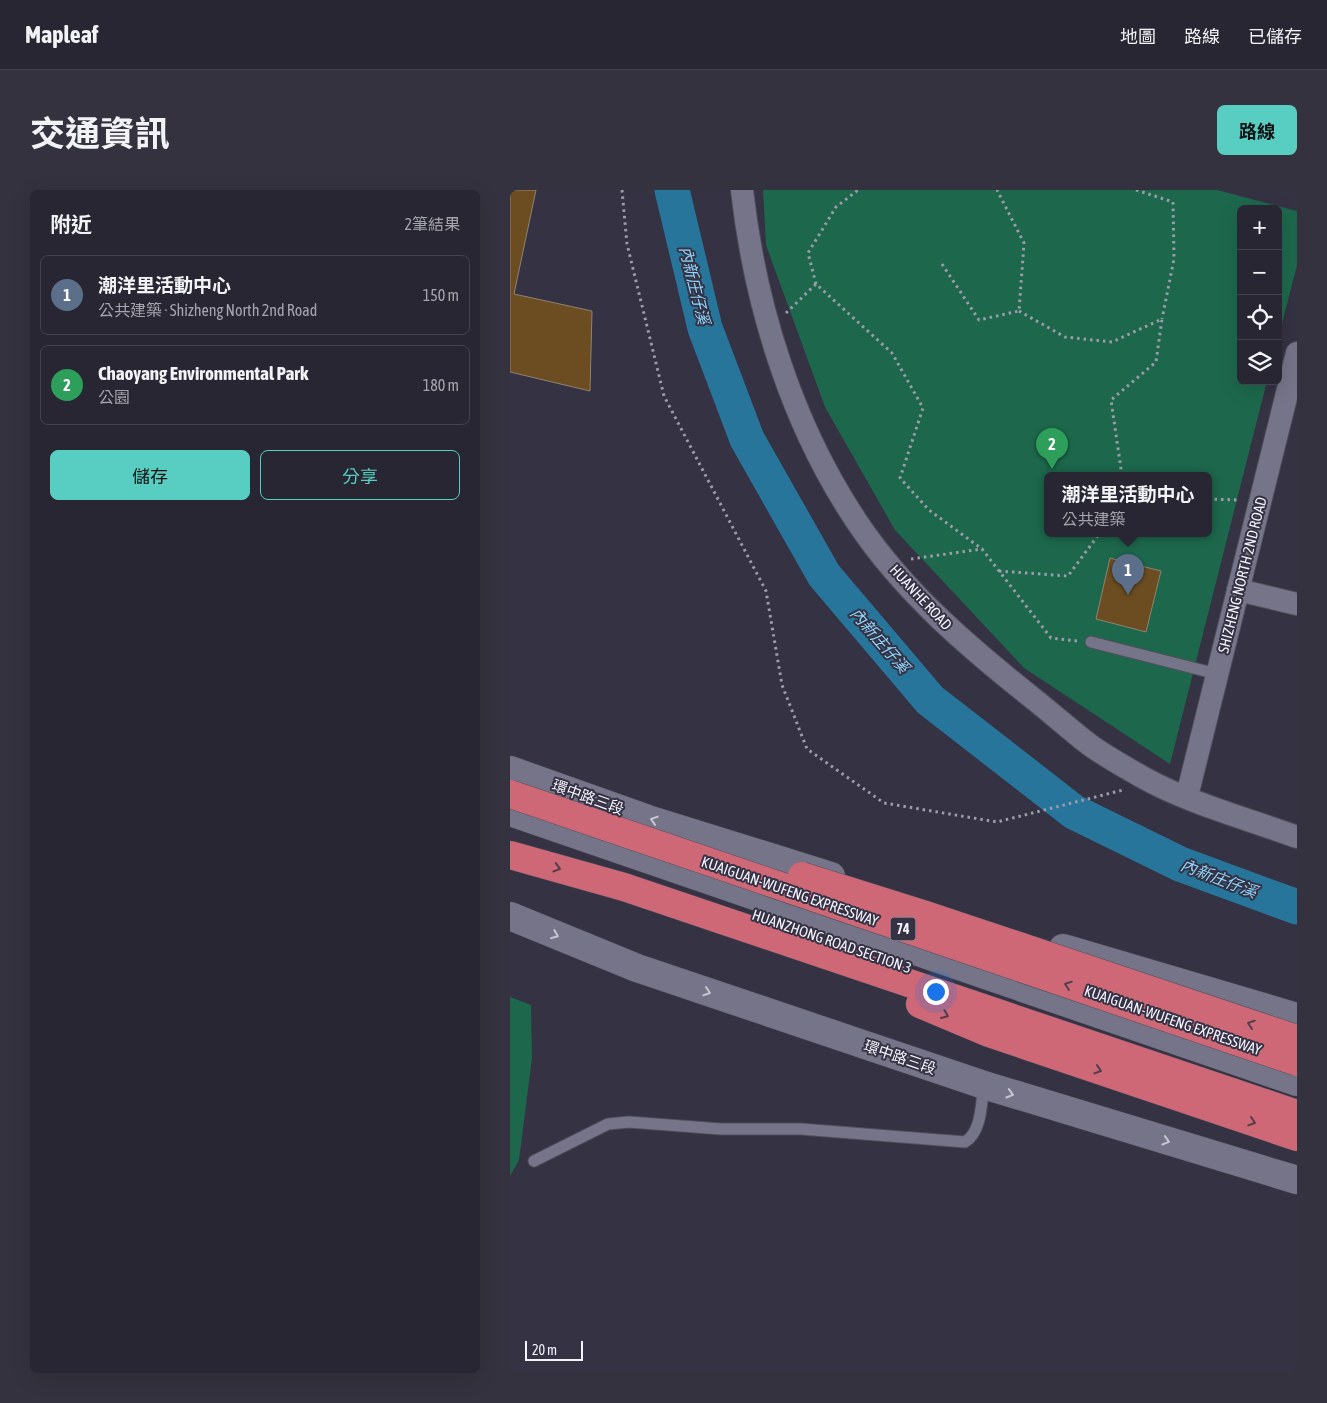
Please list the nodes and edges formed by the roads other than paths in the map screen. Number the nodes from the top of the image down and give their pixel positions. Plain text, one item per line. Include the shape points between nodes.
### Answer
1 (742, 190) edge
2 (1297, 353) edge
3 (1238, 590) junction
4 (1297, 604) edge
5 (1091, 642) road end
6 (1217, 674) junction
7 (510, 770) edge
8 (510, 794) edge
9 (1187, 796) junction
10 (510, 812) edge
11 (510, 832) edge
12 (1297, 837) edge
13 (654, 845) junction
14 (510, 855) edge
15 (624, 887) junction
16 (510, 916) edge
17 (1118, 964) junction
18 (1099, 1015) junction
19 (1297, 1017) edge
20 (1297, 1039) edge
21 (1297, 1062) edge
22 (1297, 1082) edge
23 (984, 1085) junction
24 (1297, 1097) edge
25 (1297, 1114) edge
26 (1297, 1137) edge
27 (534, 1161) dead end
28 (1297, 1180) edge

1 - 9 street, HUANHE ROAD via 748,240 769,329 814,449 858,523 930,610 971,649 1088,744 1146,779
2 - 3 street, SHIZHENG NORTH 2ND ROAD
3 - 4 street
3 - 6 street, SHIZHENG NORTH 2ND ROAD
5 - 6 lane
6 - 9 street, SHIZHENG NORTH 2ND ROAD
17 -> 7 street, 環中路三段 via 648,818
8 - 13 highway, KUAIGUAN-WUFENG EXPRESSWAY / 74, bridge
9 - 12 street, HUANHE ROAD
10 - 18 street, HUANZHONG ROAD SECTION 3
11 - 24 street, HUANZHONG ROAD SECTION 3
20 -> 13 highway, bridge via 926,914 778,868 689,842
21 -> 13 highway, KUAIGUAN-WUFENG EXPRESSWAY / 74, bridge
14 -> 15 highway
15 - 25 highway
15 -> 26 highway via 674,914 906,998 989,1033
16 -> 23 street, 環中路三段 via 637,968
17 - 18 street
17 - 19 street, 環中路三段
18 - 22 street, HUANZHONG ROAD SECTION 3
23 - 27 lane via 978,1123 965,1142 801,1129 720,1129 629,1122 608,1124
23 -> 28 street, 環中路三段

